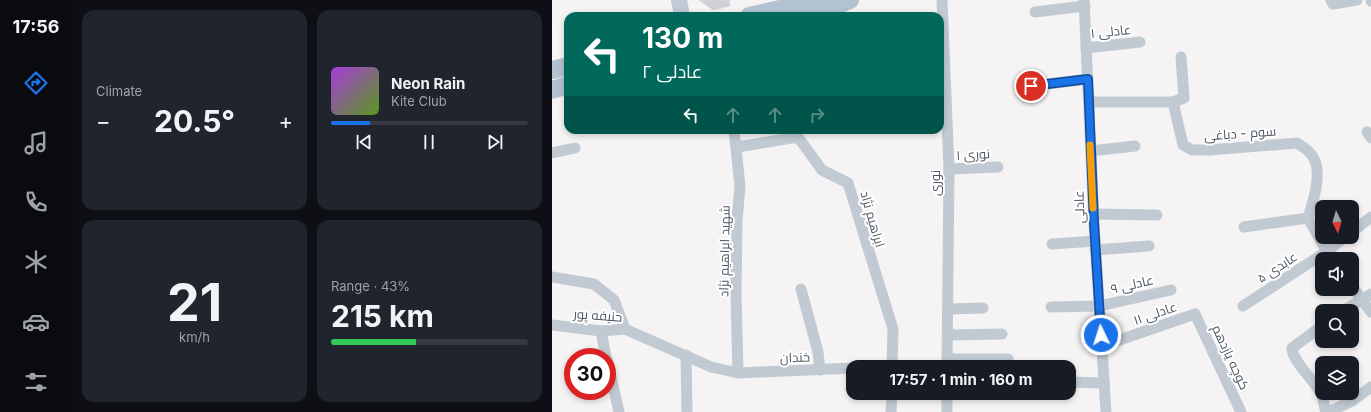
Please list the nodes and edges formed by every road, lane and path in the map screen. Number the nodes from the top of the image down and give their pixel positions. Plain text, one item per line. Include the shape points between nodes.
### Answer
1 (679, 0) edge
2 (820, 0) edge
3 (850, 0) edge
4 (942, 0) edge
5 (1332, 0) edge
6 (1358, 0) edge
7 (792, 3) edge
8 (1085, 3) edge
9 (681, 12) edge
10 (762, 12) edge
11 (822, 12) edge
12 (942, 12) edge
13 (1035, 12) dead end
14 (1140, 42) dead end
15 (944, 48) edge
16 (1086, 48) junction
17 (1181, 57) dead end
18 (564, 67) edge
19 (552, 70) edge
20 (1088, 79) junction
21 (564, 86) edge
22 (1031, 86) dead end
23 (552, 90) edge
24 (564, 98) edge
25 (552, 101) edge
26 (1089, 102) junction
27 (1173, 102) junction
28 (735, 134) edge
29 (1135, 146) dead end
30 (737, 147) junction
31 (575, 148) dead end
32 (1091, 151) junction
33 (552, 153) edge
34 (998, 166) dead end
35 (949, 169) junction
36 (1093, 214) junction
37 (1157, 215) dead end
38 (1371, 217) edge
39 (1308, 218) junction
40 (1244, 226) dead end
41 (1359, 226) edge
42 (1052, 244) dead end
43 (1339, 244) edge
44 (1095, 245) junction
45 (1149, 246) dead end
46 (1327, 252) edge
47 (1332, 252) edge
48 (1315, 263) edge
49 (552, 277) edge
50 (801, 289) dead end
51 (1171, 290) dead end
52 (1366, 297) edge
53 (1354, 304) edge
54 (1099, 306) junction
55 (1243, 306) dead end
56 (1051, 307) dead end
57 (983, 308) dead end
58 (948, 309) junction
59 (1371, 312) edge
60 (1195, 314) joint
61 (552, 324) edge
62 (625, 330) junction
63 (600, 331) junction
64 (1315, 331) edge
65 (1002, 334) dead end
66 (948, 335) junction
67 (1102, 346) junction
68 (604, 348) edge
69 (686, 355) junction
70 (1008, 359) dead end
71 (892, 360) edge
72 (948, 360) edge
73 (993, 360) edge
74 (846, 368) edge
75 (820, 370) junction
76 (738, 373) junction
77 (1076, 382) edge
78 (1104, 382) junction
79 (1371, 387) edge
80 (616, 398) edge
81 (892, 400) edge
82 (947, 400) edge
83 (619, 412) edge
84 (687, 412) edge
85 (891, 412) edge
86 (947, 412) edge
87 (1106, 412) edge
88 (1241, 412) edge
89 (1326, 412) edge
90 (1329, 412) edge

1 - 9 main road
2 - 7 main road
3 - 11 main road
4 - 12 street, نوری
5 - 6 street via 1333,4
7 - 10 main road
8 - 13 street
8 - 16 street, عادلی
14 - 16 street, عادلی ۱
15 - 35 street, نوری
16 - 20 street, عادلی
17 - 27 street via 1184,98
18 - 19 main road
20 - 22 street
20 - 26 street, عادلی
21 - 23 main road
24 - 25 main road
26 - 27 street
26 - 32 street, عادلی
27 - 39 street, سوم - دباغی via 1183,145 1192,150 1297,143 1309,151 1314,159 1317,185
28 - 30 street, شهید ابراهیم نژاد
29 - 32 street
30 - 71 street, ابراهیم نژاد via 798,137 822,170 848,183 894,329
30 - 76 street, شهید ابراهیم نژاد via 740,186 736,294
31 - 33 street
32 - 36 street, عادلی
34 - 35 street, نوری ۱
35 - 58 street, نوری
36 - 37 street
36 - 44 street, عادلی
38 - 41 street
39 - 40 street
39 - 46 street
42 - 44 street
43 - 47 street, عابدی ۵
44 - 45 street
44 - 54 street, عادلی
48 - 55 street, عابدی ۵
49 - 62 street via 594,284 614,300
50 - 75 street via 818,352
51 - 54 street, عادلی ۹
52 - 53 street
52 - 59 street
54 - 56 street, عادلی ۹
54 - 67 street, عادلی
57 - 58 street
58 - 66 street, نوری
60 - 67 street, عادلی ۱۱
60 - 88 street, کوچه یازدهم
61 - 63 street, حنیفه پور
62 - 63 street, حنیفه پور
62 - 69 street, حنیفه پور
63 - 68 street
64 - 89 street via 1292,348 1292,354 1322,396
65 - 66 street
66 - 72 street, نوری
67 - 78 street, عادلی
69 - 76 street, حنیفه پور via 711,367
69 - 84 street
70 - 73 street
74 - 75 street, خندان
75 - 76 street, خندان
77 - 78 street
78 - 87 street, عادلی
79 - 90 street via 1352,401
80 - 83 street
81 - 85 street
82 - 86 street

